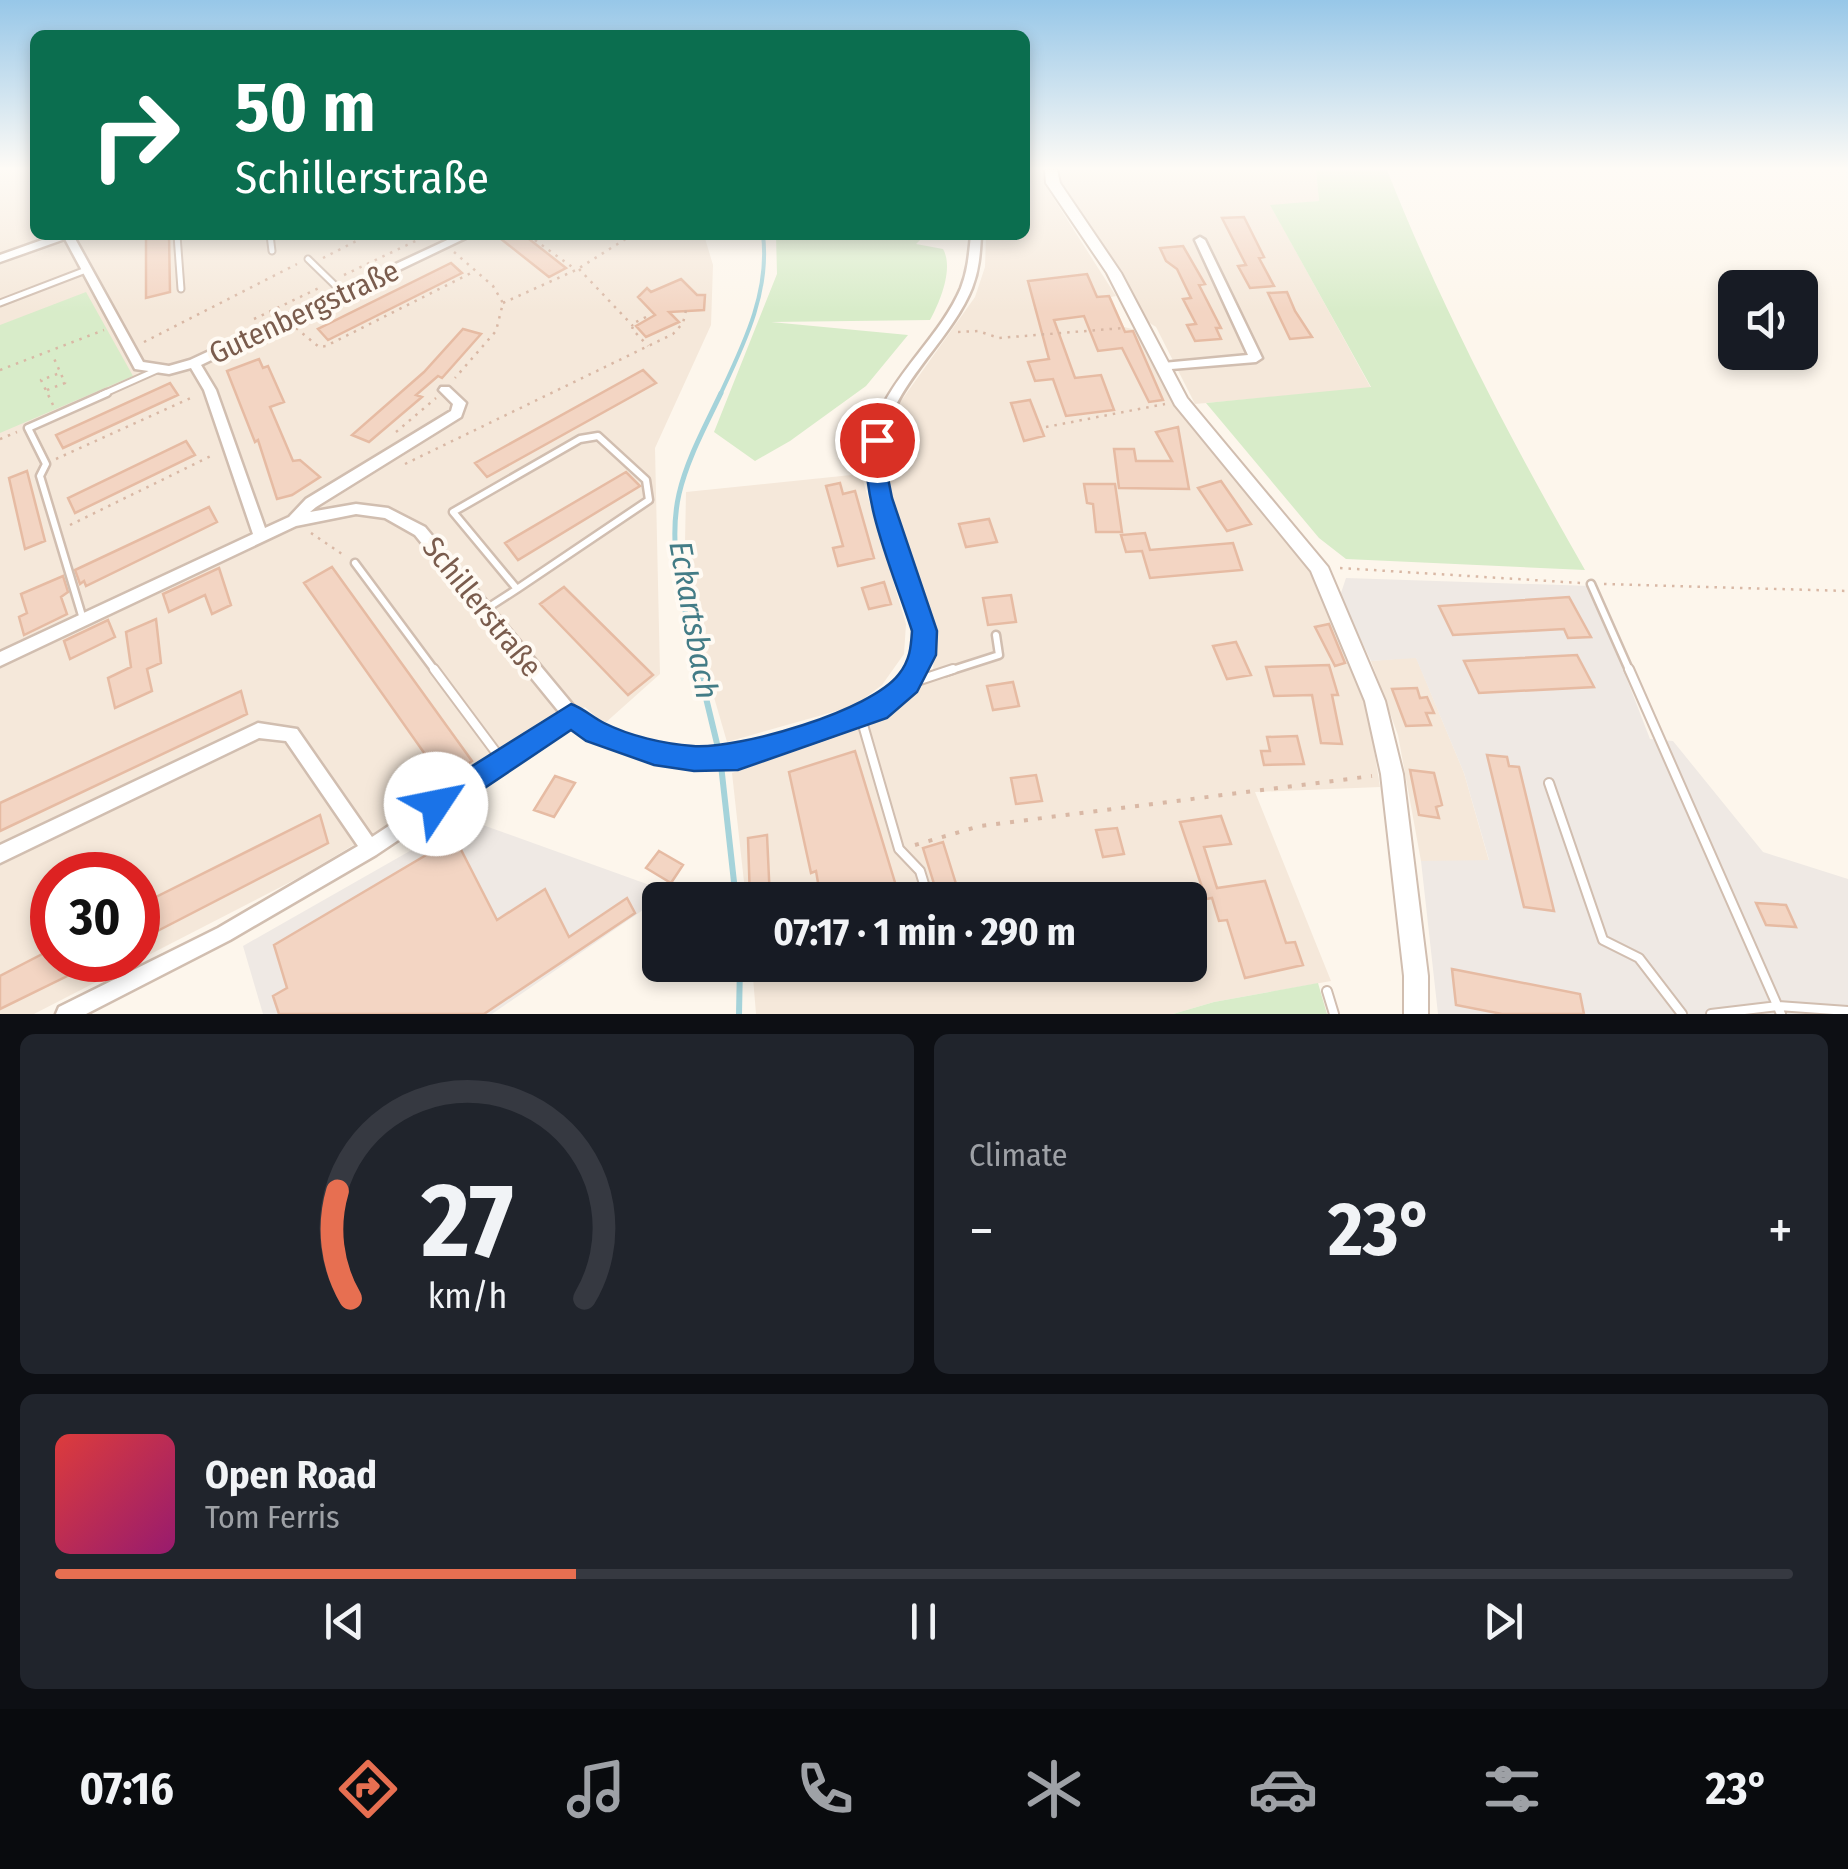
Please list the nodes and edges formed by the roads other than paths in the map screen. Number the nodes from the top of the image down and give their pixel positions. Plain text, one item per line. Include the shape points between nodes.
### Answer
1 (1076, 217) edge
2 (53, 240) edge
3 (70, 240) edge
4 (177, 240) edge
5 (271, 240) edge
6 (457, 240) edge
7 (976, 240) edge
8 (1200, 240) dead end
9 (272, 251) dead end
10 (0, 259) edge
11 (310, 261) road end
12 (86, 270) junction
13 (181, 289) dead end
14 (344, 294) junction
15 (0, 303) edge
16 (194, 363) junction
17 (1163, 367) junction
18 (157, 370) junction
19 (445, 390) road end
20 (293, 521) junction
21 (261, 536) junction
22 (355, 563) road end
23 (1592, 584) dead end
24 (517, 589) junction
25 (485, 610) junction
26 (84, 620) junction
27 (996, 636) dead end
28 (0, 659) edge
29 (908, 684) junction
30 (571, 716) junction
31 (861, 716) junction
32 (502, 760) junction
33 (1549, 783) dead end
34 (370, 848) junction
35 (0, 854) edge
36 (923, 882) edge
37 (1327, 991) dead end
38 (1780, 1010) edge
39 (1848, 1010) edge
40 (66, 1014) edge
41 (1334, 1014) edge
42 (1416, 1014) edge
43 (1682, 1014) edge
44 (1711, 1014) edge

1 - 17 street
2 - 10 street
3 - 12 street
4 - 13 lane
5 - 9 lane
6 - 14 street, Gutenbergstraße
7 - 29 street via 962,298 894,396 877,440 880,498 924,631 923,655
8 - 17 street via 1256,358
11 - 14 lane
12 - 15 lane
12 - 18 street via 139,366
14 - 16 street, Gutenbergstraße
16 - 18 street, Gutenbergstraße
16 - 21 street via 210,390
17 - 42 street via 1181,401 1318,567 1375,701 1392,774
18 - 26 lane via 28,428 46,464 40,476
19 - 20 street, Schillerstraße via 460,403 456,414
20 - 21 street, Schillerstraße
20 - 25 street, Schillerstraße via 356,510 406,520
21 - 26 street, Schillerstraße
22 - 32 lane
23 - 38 lane
24 - 24 lane via 649,500 646,480 598,436 580,439 454,512
24 - 25 lane
25 - 30 street, Schillerstraße
26 - 28 street, Schillerstraße
27 - 29 lane via 999,655
29 - 31 street, Schillerstraße
30 - 31 street, Schillerstraße via 654,753 694,759 738,757
30 - 32 street
31 - 36 lane via 900,849
32 - 34 street
33 - 43 lane via 1603,940 1639,958
34 - 35 street via 291,734 258,730
34 - 40 street via 224,934
37 - 41 lane
38 - 39 lane
38 - 44 lane

